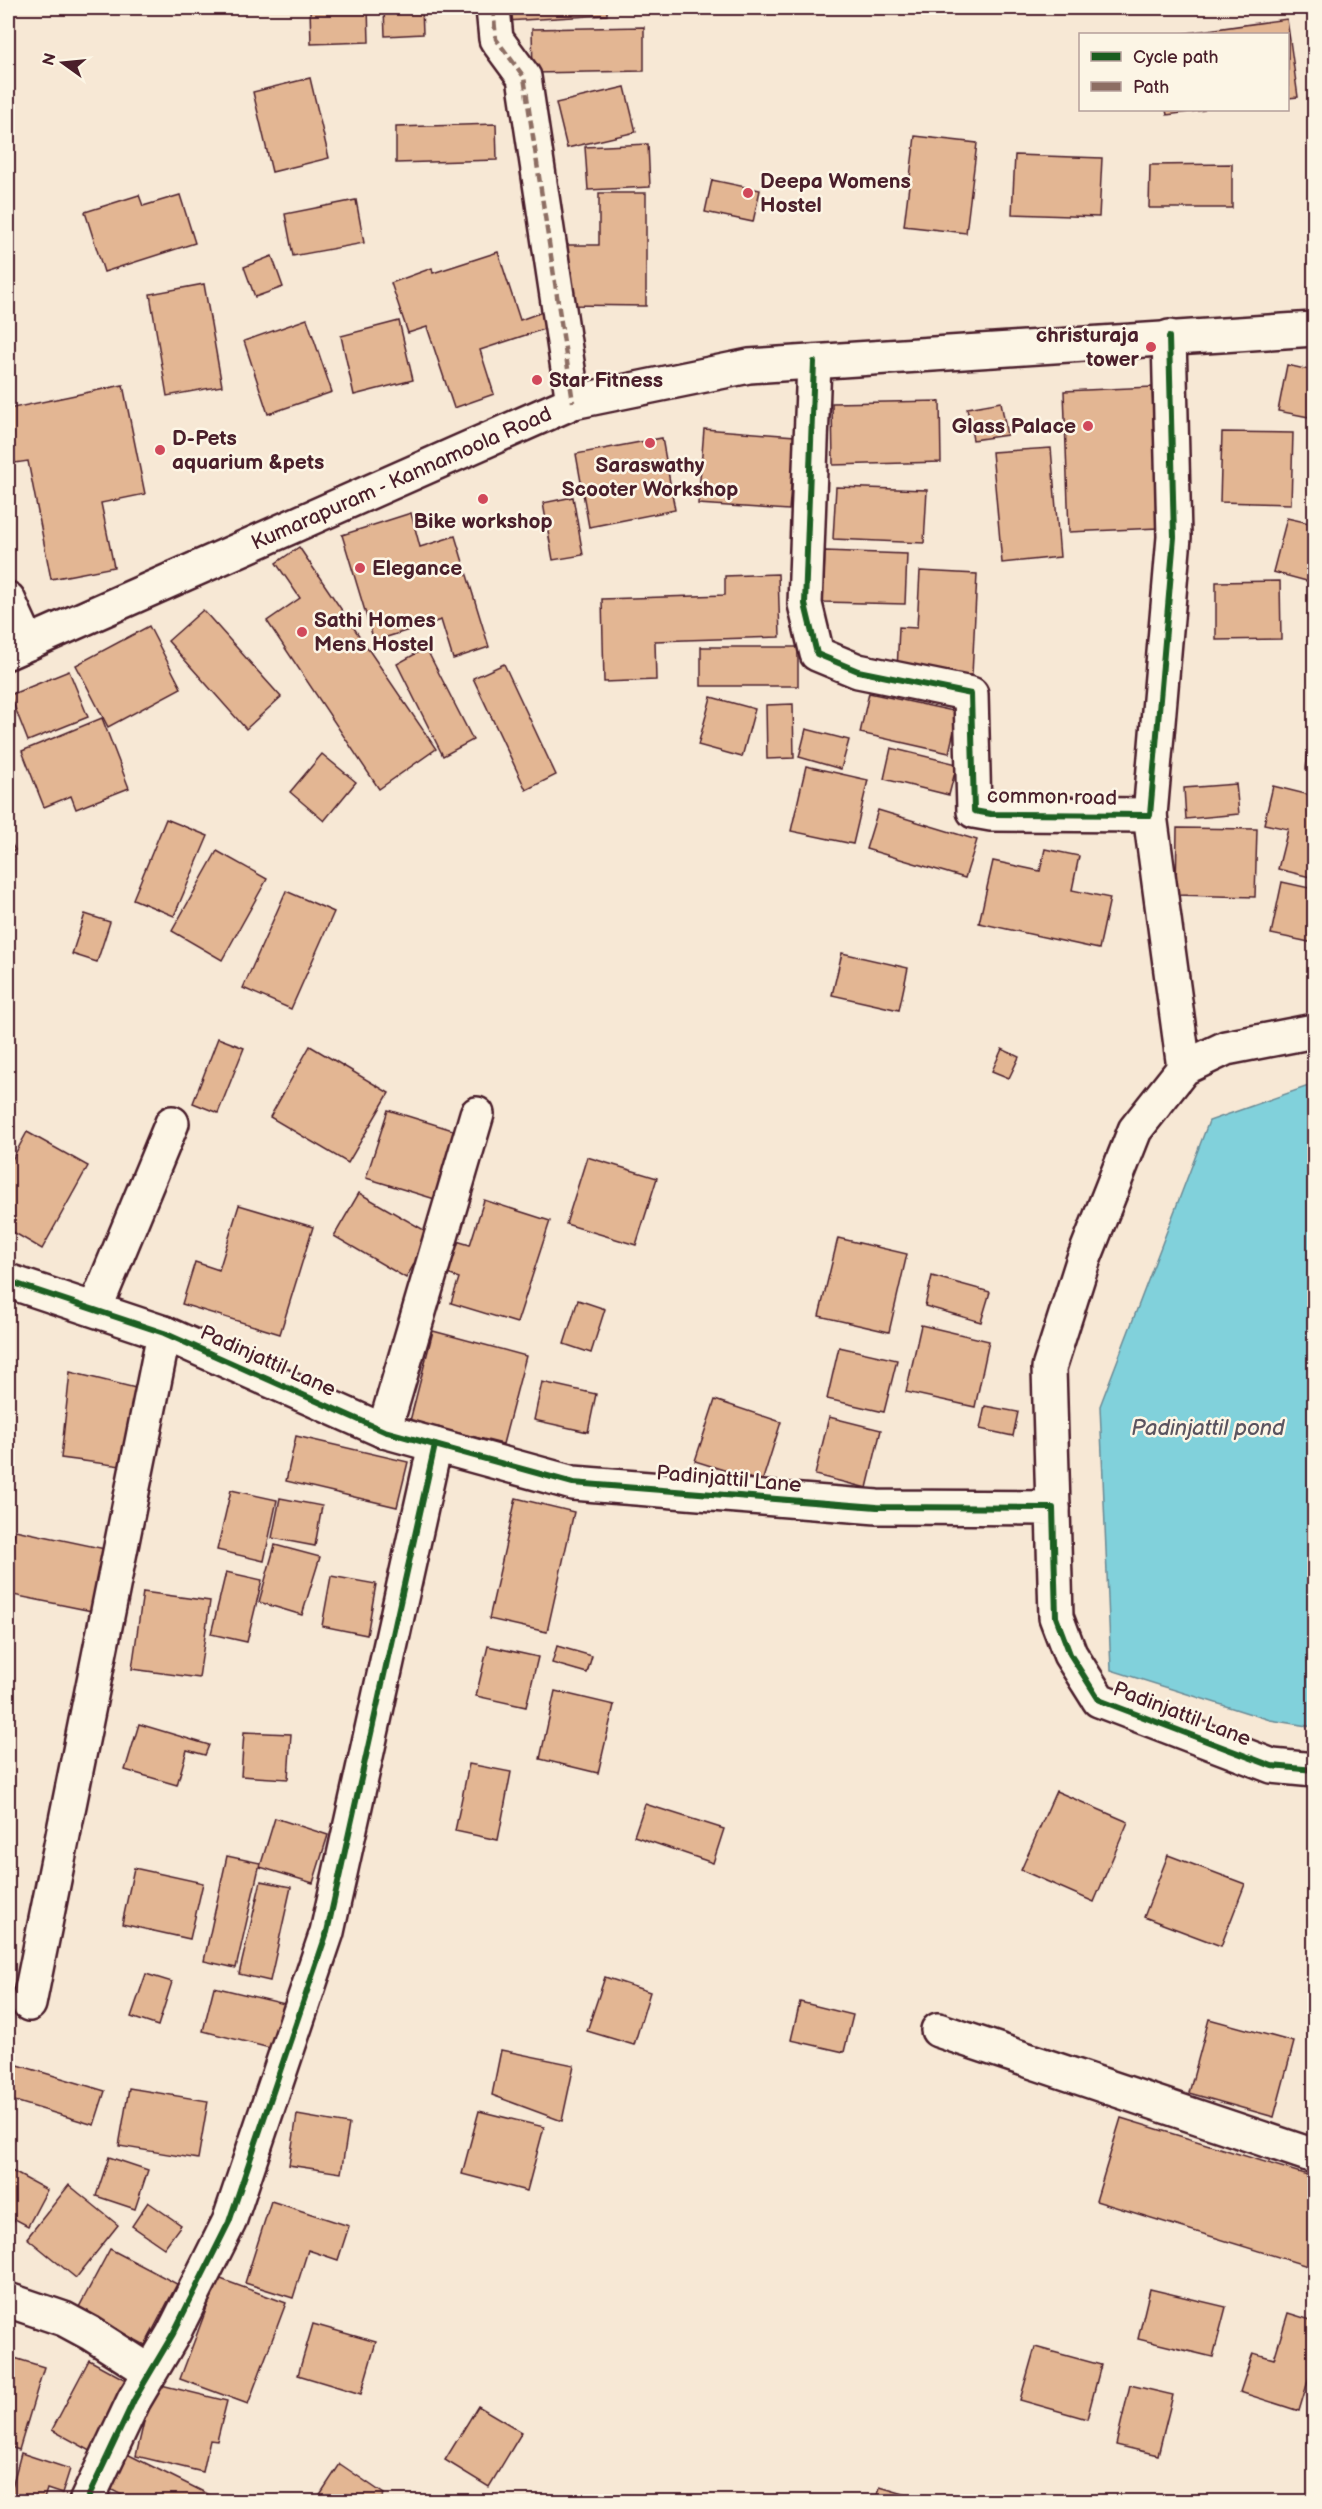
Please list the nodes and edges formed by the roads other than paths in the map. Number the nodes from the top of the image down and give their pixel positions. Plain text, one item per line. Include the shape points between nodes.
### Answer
1 (493, 8) edge
2 (1314, 329) edge
3 (1169, 337) junction
4 (814, 362) junction
5 (573, 402) junction
6 (8, 599) edge
7 (18, 647) edge
8 (1150, 815) junction
9 (1314, 1031) edge
10 (1184, 1068) junction
11 (477, 1114) dead end
12 (172, 1123) dead end
13 (8, 1281) edge
14 (95, 1309) junction
15 (164, 1333) junction
16 (384, 1431) junction
17 (435, 1445) junction
18 (1053, 1508) junction
19 (1314, 1770) edge
20 (29, 2004) dead end
21 (938, 2030) dead end
22 (1314, 2156) edge
23 (8, 2300) edge
24 (149, 2371) junction
25 (86, 2502) edge

1 - 5 street via 496,39 524,77
2 - 3 street, Kumarapuram - Kannamoola Road
3 - 4 street, Kumarapuram - Kannamoola Road
3 - 8 street via 1174,537
4 - 5 street, Kumarapuram - Kannamoola Road via 749,366
4 - 8 street, common road via 805,604 816,654 858,671 971,694 974,811
5 - 7 street, Kumarapuram - Kannamoola Road
6 - 7 street
8 - 10 street
9 - 10 street via 1226,1048
10 - 18 street via 1136,1130 1083,1261 1049,1368
11 - 16 street
12 - 14 street
13 - 14 street, Padinjattil Lane
14 - 15 street, Padinjattil Lane
15 - 16 street, Padinjattil Lane
15 - 20 street
16 - 17 street, Padinjattil Lane
17 - 18 street, Padinjattil Lane via 573,1483 877,1507
17 - 24 street via 327,1932 229,2222 173,2334
18 - 19 street, Padinjattil Lane via 1056,1617 1070,1654 1099,1700 1272,1766
21 - 22 street
23 - 24 street via 90,2332
24 - 25 street

